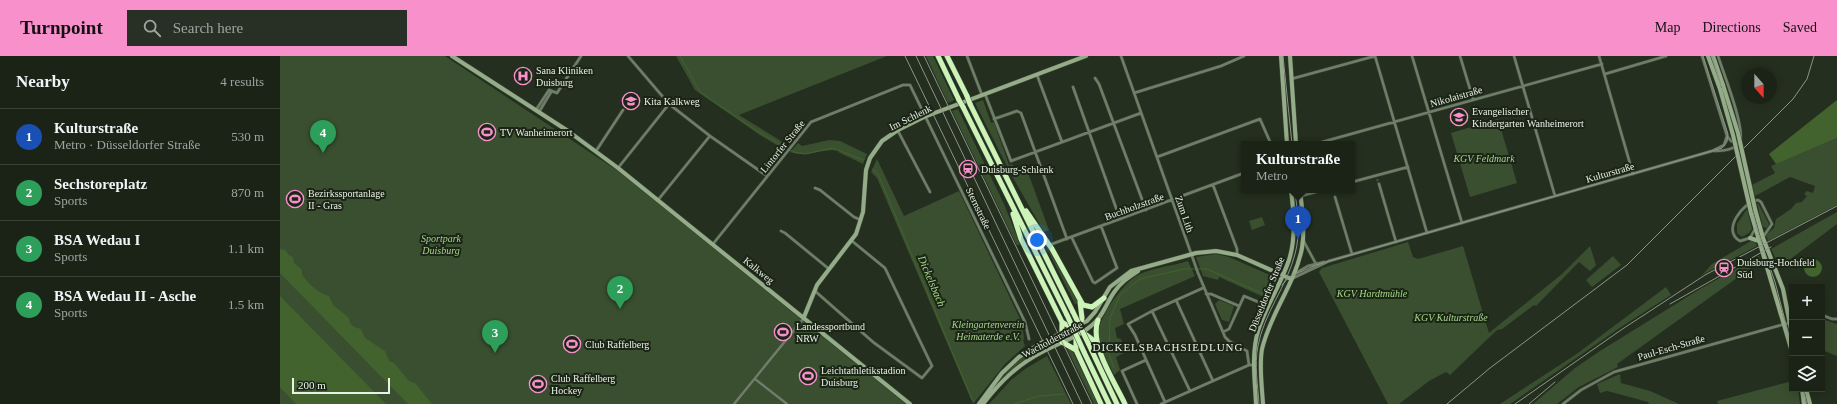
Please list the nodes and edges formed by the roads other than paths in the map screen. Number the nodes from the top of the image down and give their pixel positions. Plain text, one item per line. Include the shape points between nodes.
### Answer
1 (452, 56) edge
2 (582, 56) edge
3 (628, 56) edge
4 (938, 56) edge
5 (947, 56) edge
6 (967, 56) edge
7 (1086, 56) edge
8 (1121, 56) edge
9 (1244, 56) edge
10 (1281, 56) edge
11 (1290, 56) edge
12 (1375, 56) edge
13 (1412, 56) edge
14 (1460, 56) edge
15 (1514, 56) edge
16 (1599, 56) edge
17 (1666, 56) edge
18 (1702, 56) edge
19 (1708, 56) edge
20 (1713, 56) edge
21 (1718, 56) edge
22 (1602, 64) junction
23 (1037, 74) junction
24 (1604, 74) junction
25 (1095, 78) dead end
26 (1291, 79) junction
27 (910, 85) joint
28 (1523, 86) junction
29 (1722, 87) junction
30 (1072, 88) dead end
31 (1134, 93) junction
32 (983, 94) junction
33 (1473, 99) junction
34 (669, 104) junction
35 (623, 110) dead end
36 (537, 111) junction
37 (1428, 112) junction
38 (1141, 113) junction
39 (924, 117) junction
40 (994, 119) junction
41 (1394, 122) junction
42 (1113, 123) junction
43 (898, 130) junction
44 (1088, 133) junction
45 (710, 136) junction
46 (1728, 136) junction
47 (1270, 141) edge
48 (1287, 141) edge
49 (1296, 141) edge
50 (1326, 141) edge
51 (1740, 141) junction
52 (1062, 142) junction
53 (596, 151) junction
54 (1712, 151) junction
55 (1035, 152) junction
56 (1157, 157) junction
57 (1408, 167) junction
58 (618, 168) junction
59 (1241, 174) edge
60 (1633, 174) junction
61 (767, 176) junction
62 (1355, 181) edge
63 (1379, 184) tunnel mouth
64 (1213, 185) junction
65 (815, 188) dead end
66 (930, 192) dead end
67 (1291, 193) edge
68 (1300, 193) edge
69 (1312, 193) edge
70 (1301, 196) junction
71 (1555, 196) junction
72 (1335, 197) dead end
73 (658, 200) junction
74 (1172, 200) junction
75 (1018, 201) junction
76 (1011, 205) junction
77 (1146, 210) junction
78 (1120, 219) junction
79 (862, 220) junction
80 (1462, 222) junction
81 (1101, 226) junction
82 (1758, 228) junction
83 (1768, 229) junction
84 (780, 231) dead end
85 (1427, 233) junction
86 (1072, 238) junction
87 (1750, 238) junction
88 (1763, 238) junction
89 (1068, 239) junction
90 (1303, 240) junction
91 (852, 241) junction
92 (1759, 241) junction
93 (1396, 242) junction
94 (713, 244) junction
95 (1052, 247) junction
96 (1191, 254) junction
97 (1352, 254) junction
98 (1236, 255) junction
99 (1328, 261) junction
100 (1316, 263) junction
101 (1142, 268) junction
102 (1315, 268) junction
103 (830, 269) junction
104 (1293, 274) junction
105 (1282, 276) junction
106 (1291, 279) junction
107 (1203, 288) junction
108 (814, 291) junction
109 (1206, 294) junction
110 (1104, 298) junction
111 (1176, 300) junction
112 (1080, 301) junction
113 (1239, 306) junction
114 (1268, 306) junction
115 (1152, 311) junction
116 (1825, 316) edge
117 (804, 317) junction
118 (1837, 319) edge
119 (1098, 320) junction
120 (1790, 320) edge
121 (1062, 322) junction
122 (1789, 322) edge
123 (1784, 323) junction
124 (1081, 324) junction
125 (1072, 329) junction
126 (1223, 332) junction
127 (1062, 333) junction
128 (1079, 333) junction
129 (1028, 339) dead end
130 (1789, 341) edge
131 (1062, 342) junction
132 (1098, 346) junction
133 (1076, 350) junction
134 (1146, 360) junction
135 (1251, 365) junction
136 (1254, 375) junction
137 (755, 379) junction
138 (1262, 379) junction
139 (1213, 381) junction
140 (1190, 392) junction
141 (1802, 392) edge
142 (1807, 392) edge
143 (1165, 402) junction
144 (734, 404) edge
145 (786, 404) edge
146 (910, 404) edge
147 (979, 404) edge
148 (983, 404) edge
149 (1101, 404) edge
150 (1108, 404) edge
151 (1117, 404) edge
152 (1125, 404) edge
153 (1137, 404) edge
154 (1161, 404) edge
155 (1256, 404) edge
156 (1263, 404) edge
157 (1563, 404) edge
158 (1804, 404) edge
159 (1810, 404) edge

1 - 36 street, Kalkweg
2 - 36 street via 557,93 550,91
3 - 34 street
4 - 76 highway, bridge
5 - 75 highway, bridge
6 - 32 street
7 - 23 street, Im Schlenk
8 - 31 street, Zum Lith
9 - 31 street via 1212,69
10 - 48 street
11 - 26 street
12 - 26 street
12 - 41 street
13 - 37 street
14 - 33 street
15 - 28 street
16 - 22 street
17 - 24 street
18 - 46 street
19 - 29 street
20 - 29 street
21 - 51 street via 1740,127
22 - 24 street
22 - 28 street, Nikolaistraße
23 - 32 street, Im Schlenk
23 - 52 street
24 - 60 street
25 - 42 street
26 - 49 street
27 - 39 street, Sternstraße
27 - 61 street, Lintorfer Straße via 903,85 814,120
28 - 33 street, Nikolaistraße
28 - 71 street
29 - 82 street, bridge via 1738,133
29 - 82 street, bridge via 1751,213
30 - 44 street
31 - 38 street, Zum Lith
32 - 39 street, Im Schlenk
32 - 40 street
33 - 37 street, Nikolaistraße
34 - 45 street
34 - 58 street
35 - 53 street
36 - 53 street, Kalkweg
37 - 41 street, Nikolaistraße
37 - 80 street
38 - 42 street
38 - 56 street, Zum Lith
39 - 43 street, Im Schlenk
39 - 129 street, Sternstraße via 1025,322
40 - 55 street via 1019,111
40 - 55 street via 1011,161
41 - 50 street, Nikolaistraße
41 - 57 street
42 - 44 street
42 - 77 street
43 - 66 street
43 - 79 street, Im Schlenk via 882,141 868,164 864,176
44 - 52 street
44 - 78 street
45 - 61 street
45 - 73 street
46 - 51 street via 1732,142
46 - 54 street via 1724,145
47 - 56 street via 1260,119
51 - 54 street, Kulturstraße via 1732,148
52 - 55 street
53 - 58 street, Kalkweg
54 - 60 street, Kulturstraße
55 - 89 street
56 - 74 street, Zum Lith
57 - 62 street
57 - 85 street
58 - 73 street, Kalkweg
59 - 64 street, Buchholzstraße
60 - 71 street, Kulturstraße
61 - 94 street, Lintorfer Straße
63 - 93 street
64 - 74 street, Buchholzstraße
64 - 98 street via 1237,249
65 - 79 street via 854,217
67 - 105 street, Düsseldorfer Straße via 1293,244
68 - 70 street, Düsseldorfer Straße
69 - 70 street
70 - 90 street, Düsseldorfer Straße
71 - 80 street, Kulturstraße
72 - 97 street
73 - 94 street, Kalkweg
74 - 77 street, Buchholzstraße
74 - 96 street, Zum Lith
75 - 95 highway
75 - 151 highway, bridge
76 - 121 highway via 1021,239
76 - 150 highway, bridge via 1067,315
77 - 78 street, Buchholzstraße
78 - 81 street, Buchholzstraße
79 - 91 street, Im Schlenk
80 - 85 street, Kulturstraße
81 - 86 street, Buchholzstraße
81 - 86 street via 1117,268 1094,283
82 - 83 street
82 - 87 street
82 - 88 street
82 - 92 street
83 - 87 street via 1772,226 1771,221 1761,202 1756,200 1739,212 1734,224 1738,239 1743,241
83 - 88 street
84 - 103 street
85 - 93 street, Kulturstraße
86 - 89 street, Buchholzstraße
87 - 92 street
88 - 120 street via 1781,282
89 - 95 street, Buchholzstraße
90 - 100 street, Düsseldorfer Straße
90 - 104 street, Düsseldorfer Straße
91 - 103 street, Im Schlenk
91 - 108 street via 884,268 932,364 922,378 873,342
92 - 123 street
93 - 97 street, Kulturstraße
94 - 117 street, Kalkweg
95 - 112 highway
96 - 98 street, Wacholderstraße via 1216,251
96 - 101 street, Wacholderstraße
96 - 107 street, Zum Lith
97 - 99 street, Kulturstraße
98 - 105 street, Wacholderstraße
99 - 100 street, Kulturstraße
99 - 102 street, Kulturstraße
100 - 102 street
100 - 104 street, Kulturstraße
101 - 110 street, Wacholderstraße via 1131,271 1117,280
101 - 119 street, Wacholderstraße via 1119,286
102 - 106 street, Kulturstraße
103 - 108 street, Im Schlenk
104 - 105 street
104 - 106 street, Düsseldorfer Straße
105 - 106 street, Wacholderstraße
105 - 114 street, Düsseldorfer Straße
106 - 138 street, Düsseldorfer Straße via 1264,340 1261,357
107 - 109 street, Zum Lith
107 - 111 street
108 - 117 street, Im Schlenk
109 - 113 street
109 - 126 street, Zum Lith
110 - 112 highway via 1092,307 1086,307
110 - 124 street, Wacholderstraße via 1092,316
111 - 115 street
111 - 139 street
112 - 124 highway
113 - 114 street via 1244,296
113 - 126 street via 1229,328
114 - 135 street, Düsseldorfer Straße via 1259,330
115 - 134 street via 1128,322
115 - 140 street
116 - 118 street
117 - 137 street
117 - 146 street, Kalkweg
119 - 128 street, Wacholderstraße
119 - 132 highway via 1095,332
121 - 125 highway
121 - 127 highway
122 - 123 street, Paul-Esch-Straße
123 - 130 street
123 - 157 street, Paul-Esch-Straße via 1614,372 1581,390
124 - 125 street, Wacholderstraße
124 - 128 highway
125 - 127 street, Wacholderstraße
125 - 128 highway
126 - 135 street, Zum Lith via 1229,341 1247,350
127 - 147 street, Wacholderstraße via 1019,357
128 - 131 street, Wacholderstraße
128 - 132 highway via 1090,337
128 - 133 highway
131 - 133 highway
131 - 148 street, Wacholderstraße via 1018,367 999,383
132 - 152 highway
133 - 149 highway
134 - 143 street
134 - 153 street via 1122,371
135 - 136 street, Düsseldorfer Straße
135 - 139 street
136 - 138 street via 1259,371
136 - 155 street, Düsseldorfer Straße
137 - 144 street
137 - 145 street
138 - 156 street, Düsseldorfer Straße
139 - 140 street
140 - 143 street
141 - 158 street
142 - 159 street
143 - 154 street

